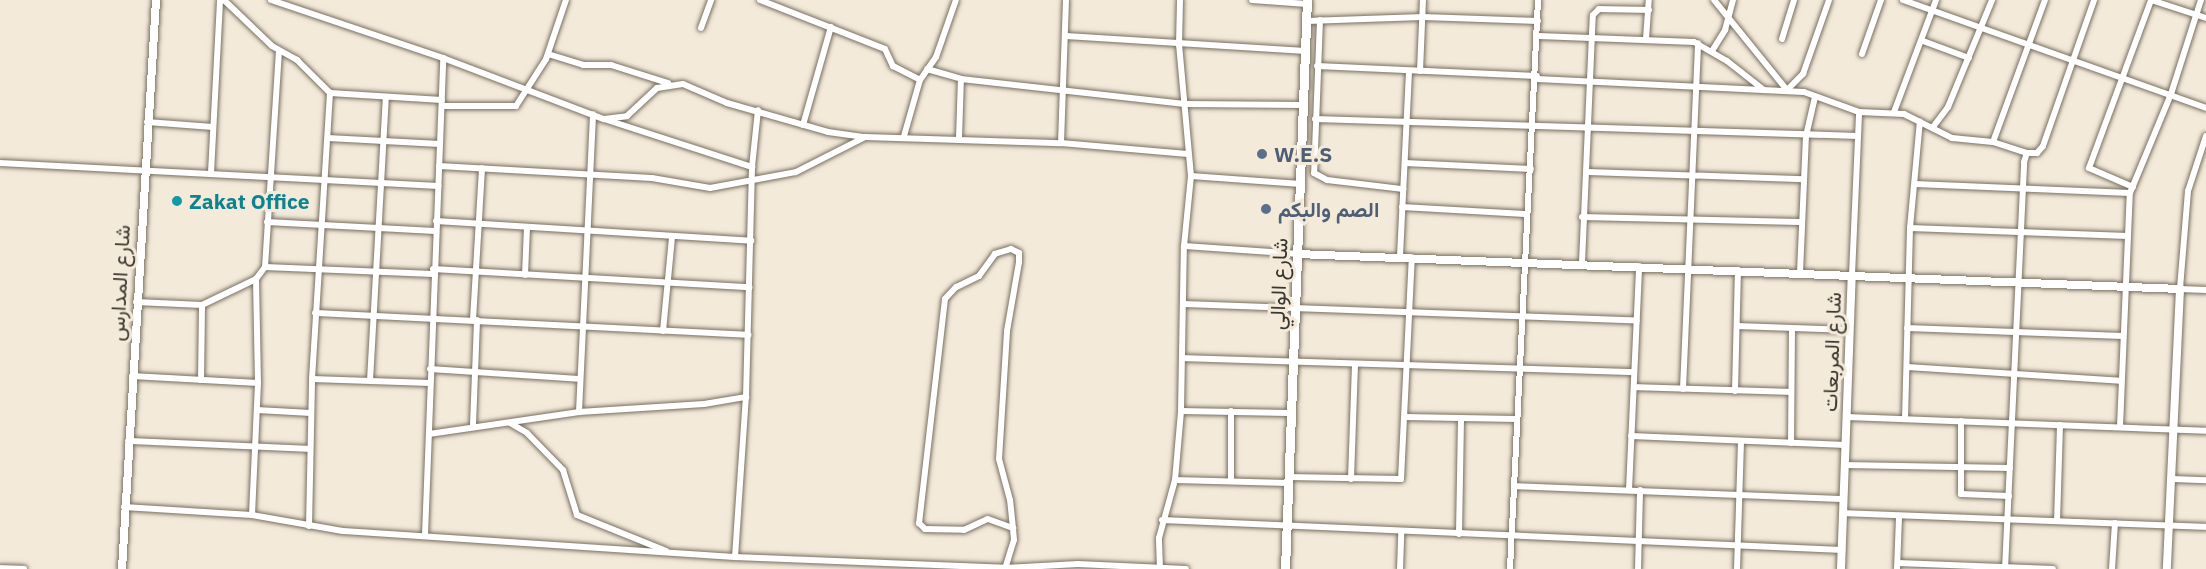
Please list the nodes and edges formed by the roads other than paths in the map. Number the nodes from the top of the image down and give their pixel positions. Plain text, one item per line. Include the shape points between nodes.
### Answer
1 (156, 0) edge
2 (220, 0) edge
3 (224, 0) edge
4 (271, 0) edge
5 (566, 0) edge
6 (711, 0) edge
7 (760, 0) edge
8 (956, 0) edge
9 (1066, 0) edge
10 (1180, 0) edge
11 (1252, 0) edge
12 (1423, 0) edge
13 (1538, 0) edge
14 (1650, 0) edge
15 (1714, 0) edge
16 (1733, 0) edge
17 (1794, 0) edge
18 (1829, 0) edge
19 (1881, 0) edge
20 (1903, 0) edge
21 (1936, 0) edge
22 (1992, 0) edge
23 (2045, 0) edge
24 (2094, 0) edge
25 (2151, 0) edge
26 (2201, 0) edge
27 (1307, 2) edge
28 (1649, 10) junction
29 (1932, 12) junction
30 (2196, 14) junction
31 (1423, 18) junction
32 (2206, 18) edge
33 (1313, 20) junction
34 (1538, 21) junction
35 (1728, 21) junction
36 (831, 27) junction
37 (700, 28) dead end
38 (1981, 29) junction
39 (1066, 36) junction
40 (1539, 36) junction
41 (1592, 39) junction
42 (1646, 39) junction
43 (1782, 39) dead end
44 (1923, 41) junction
45 (1698, 44) junction
46 (1179, 45) junction
47 (2029, 45) junction
48 (1306, 51) junction
49 (1712, 51) junction
50 (279, 52) junction
51 (548, 54) junction
52 (1862, 54) dead end
53 (443, 58) junction
54 (1969, 58) junction
55 (2074, 61) junction
56 (1317, 66) junction
57 (927, 69) junction
58 (1409, 71) junction
59 (1420, 71) junction
60 (1537, 78) junction
61 (2122, 78) junction
62 (961, 79) junction
63 (920, 80) junction
64 (1590, 82) junction
65 (669, 83) junction
66 (1065, 88) junction
67 (1696, 88) junction
68 (527, 90) junction
69 (1764, 90) junction
70 (1787, 90) junction
71 (330, 93) junction
72 (2170, 94) junction
73 (1815, 97) junction
74 (386, 98) junction
75 (442, 103) junction
76 (1185, 104) junction
77 (1303, 105) junction
78 (2206, 108) edge
79 (758, 110) junction
80 (1859, 112) junction
81 (1894, 112) junction
82 (593, 114) junction
83 (604, 119) junction
84 (1315, 119) junction
85 (1920, 121) junction
86 (146, 122) junction
87 (1407, 122) junction
88 (1534, 124) junction
89 (803, 125) junction
90 (213, 127) junction
91 (1933, 127) junction
92 (1589, 128) junction
93 (1696, 132) junction
94 (904, 136) junction
95 (1806, 136) junction
96 (1858, 136) junction
97 (2206, 136) edge
98 (865, 137) junction
99 (328, 138) junction
100 (959, 138) junction
101 (384, 142) junction
102 (1993, 142) junction
103 (1060, 143) junction
104 (440, 144) junction
105 (2027, 153) junction
106 (1188, 154) junction
107 (1405, 163) junction
108 (2, 165) edge
109 (439, 166) junction
110 (752, 167) junction
111 (482, 168) junction
112 (1531, 169) junction
113 (144, 170) junction
114 (1588, 172) junction
115 (211, 173) junction
116 (589, 174) junction
117 (269, 176) junction
118 (1191, 176) junction
119 (1694, 177) junction
120 (326, 179) junction
121 (1804, 179) junction
122 (381, 182) junction
123 (753, 182) junction
124 (1301, 184) junction
125 (1915, 184) junction
126 (438, 186) junction
127 (1403, 189) junction
128 (2022, 190) junction
129 (2132, 190) junction
130 (1402, 207) junction
131 (1525, 214) junction
132 (1582, 217) junction
133 (1690, 220) junction
134 (436, 221) junction
135 (267, 222) junction
136 (1799, 222) junction
137 (479, 224) junction
138 (321, 225) junction
139 (527, 227) junction
140 (379, 228) junction
141 (1910, 228) junction
142 (435, 231) junction
143 (585, 231) junction
144 (2018, 232) junction
145 (2128, 236) junction
146 (672, 237) junction
147 (751, 241) junction
148 (1184, 246) junction
149 (1297, 254) junction
150 (1400, 256) junction
151 (1412, 257) junction
152 (1523, 261) junction
153 (1582, 264) junction
154 (1639, 266) junction
155 (264, 267) junction
156 (318, 267) junction
157 (1689, 268) junction
158 (1738, 270) junction
159 (376, 272) junction
160 (433, 272) junction
161 (475, 272) junction
162 (1800, 273) junction
163 (525, 275) junction
164 (1852, 275) junction
165 (1908, 278) junction
166 (256, 279) junction
167 (583, 279) junction
168 (2018, 283) junction
169 (668, 284) junction
170 (749, 287) junction
171 (2124, 289) junction
172 (2180, 289) junction
173 (2206, 290) edge
174 (136, 302) junction
175 (1184, 304) junction
176 (202, 305) junction
177 (1296, 309) junction
178 (1410, 312) junction
179 (315, 313) junction
180 (374, 314) junction
181 (432, 317) junction
182 (1521, 317) junction
183 (475, 320) junction
184 (1637, 321) junction
185 (1737, 326) junction
186 (581, 327) junction
187 (1907, 328) junction
188 (1792, 329) junction
189 (1850, 330) junction
190 (663, 331) junction
191 (2015, 332) junction
192 (748, 335) junction
193 (2123, 336) junction
194 (1184, 358) junction
195 (1293, 362) junction
196 (1355, 364) junction
197 (1407, 365) junction
198 (1907, 367) junction
199 (430, 369) junction
200 (1518, 369) junction
201 (1634, 372) junction
202 (475, 373) junction
203 (2014, 374) junction
204 (132, 376) junction
205 (312, 379) junction
206 (579, 379) junction
207 (201, 380) junction
208 (370, 381) junction
209 (2121, 381) junction
210 (258, 383) junction
211 (430, 383) junction
212 (1634, 387) junction
213 (1683, 389) junction
214 (1735, 391) junction
215 (1791, 392) junction
216 (746, 397) junction
217 (257, 410) junction
218 (1181, 411) junction
219 (1232, 411) junction
220 (579, 412) junction
221 (311, 413) junction
222 (1290, 413) junction
223 (1405, 417) junction
224 (1847, 417) junction
225 (1461, 418) junction
226 (1516, 419) junction
227 (1905, 419) junction
228 (1961, 421) junction
229 (507, 422) junction
230 (2013, 423) junction
231 (473, 425) junction
232 (2060, 425) junction
233 (2120, 428) junction
234 (2175, 430) junction
235 (2206, 431) edge
236 (429, 434) junction
237 (1631, 436) junction
238 (128, 441) junction
239 (1741, 442) junction
240 (1791, 443) junction
241 (1846, 445) junction
242 (255, 448) junction
243 (309, 449) junction
244 (1845, 465) junction
245 (1960, 468) junction
246 (2010, 468) junction
247 (1231, 479) junction
248 (1351, 479) junction
249 (2173, 479) junction
250 (1175, 480) junction
251 (1288, 480) junction
252 (2206, 480) edge
253 (1514, 486) junction
254 (1629, 490) junction
255 (1640, 490) junction
256 (1739, 495) junction
257 (2009, 496) junction
258 (1844, 499) junction
259 (124, 507) junction
260 (1843, 513) junction
261 (252, 515) junction
262 (1899, 516) junction
263 (2008, 519) junction
264 (1162, 520) junction
265 (2056, 521) junction
266 (2115, 523) junction
267 (2169, 525) junction
268 (309, 526) junction
269 (1286, 526) junction
270 (2206, 527) edge
271 (1013, 528) junction
272 (1401, 531) junction
273 (1459, 534) junction
274 (425, 535) junction
275 (1512, 536) junction
276 (1638, 541) junction
277 (1737, 544) junction
278 (1842, 550) junction
279 (669, 552) junction
280 (735, 557) junction
281 (1897, 566) edge
282 (1934, 567) edge
283 (0, 568) edge
284 (1005, 568) edge
285 (2005, 568) edge
286 (24, 569) edge
287 (122, 569) edge
288 (1160, 569) edge
289 (1186, 569) edge
290 (1285, 569) edge
291 (1400, 569) edge
292 (1510, 569) edge
293 (1638, 569) edge
294 (1737, 569) edge
295 (1841, 569) edge
296 (2053, 569) edge
297 (2112, 569) edge
298 (2168, 569) edge

1 - 86 street, شارع المدارس
2 - 90 street
3 - 50 street
4 - 53 street
5 - 51 street
6 - 37 street
7 - 36 street
8 - 57 street via 936,57
9 - 39 street
10 - 46 street
11 - 27 street
12 - 31 street
13 - 34 street
14 - 28 street
15 - 35 street
16 - 35 street
17 - 43 street
18 - 70 street via 1803,74
19 - 52 street
20 - 29 street
21 - 29 street
22 - 38 street
23 - 47 street
24 - 55 street
25 - 30 street
25 - 61 street
26 - 30 street
27 - 33 main road, شارع الوالي
28 - 41 street via 1595,11
28 - 42 street
29 - 38 street
29 - 44 street
30 - 32 street
30 - 72 street
31 - 33 street
31 - 34 street
31 - 59 street
33 - 48 main road, شارع الوالي
33 - 56 street
34 - 40 street
35 - 49 street
35 - 70 street
36 - 63 street via 885,48 893,66
36 - 89 street
38 - 47 street
38 - 54 street
39 - 46 street
39 - 66 street
40 - 41 street
40 - 60 street
41 - 42 street
41 - 64 street
42 - 45 street
44 - 54 street
44 - 81 street
45 - 49 street
45 - 67 street
46 - 48 street
46 - 76 street
47 - 55 street
47 - 102 street
48 - 77 main road, شارع الوالي
49 - 69 street
50 - 71 street via 297,60
50 - 117 street
51 - 65 street via 583,65 611,65
51 - 68 street
53 - 68 street
53 - 75 street
54 - 91 street via 1948,107
55 - 61 street
55 - 105 street via 2043,146 2037,153
56 - 58 street
56 - 84 street
57 - 62 street
57 - 63 street
58 - 59 street
58 - 87 street
59 - 60 street
60 - 64 street
60 - 88 street
61 - 72 street
61 - 129 street via 2089,168
62 - 66 street
62 - 100 street
63 - 94 street
64 - 67 street
64 - 92 street
65 - 79 street via 683,84 727,103
65 - 83 street via 647,94 627,116
66 - 76 street
66 - 103 street
67 - 69 street
67 - 93 street
68 - 75 street via 512,107
68 - 82 street
69 - 70 street
70 - 73 street
71 - 74 street
71 - 99 street
72 - 78 street
72 - 129 street
73 - 80 street
73 - 95 street
74 - 75 street
74 - 101 street
75 - 104 street
76 - 77 street
76 - 106 street
77 - 124 main road, شارع الوالي
79 - 89 street
79 - 110 street
80 - 81 street
80 - 96 street, شارع المربعات
81 - 85 street
82 - 83 street
82 - 116 street
83 - 110 street
84 - 87 street
84 - 127 street via 1317,177
85 - 91 street
85 - 125 street
86 - 90 street
86 - 113 street, شارع المدارس
87 - 88 street
87 - 107 street
88 - 92 street
88 - 112 street
89 - 98 street
90 - 115 street
91 - 102 street via 1952,138
92 - 93 street
92 - 114 street
93 - 95 street
93 - 119 street
94 - 98 street
94 - 100 street
95 - 96 street
95 - 121 street
96 - 164 street, شارع المربعات
97 - 172 street via 2188,191
98 - 123 street via 821,163
99 - 101 street
99 - 120 street
100 - 103 street
101 - 104 street
101 - 122 street
102 - 105 street
103 - 106 street
104 - 109 street
105 - 128 street
106 - 118 street
107 - 112 street
107 - 127 street
108 - 113 street
109 - 111 street
109 - 126 street
110 - 123 street
111 - 116 street
111 - 137 street
112 - 131 street
113 - 115 street
113 - 174 street, شارع المدارس
114 - 119 street
114 - 132 street
115 - 117 street
116 - 123 street via 652,178 710,188
116 - 143 street
117 - 120 street
117 - 135 street
118 - 124 street
118 - 148 street
119 - 121 street
119 - 133 street
120 - 122 street
120 - 138 street
121 - 136 street
122 - 126 street
122 - 140 street
123 - 147 street
124 - 149 main road, شارع الوالي
125 - 128 street
125 - 141 street
126 - 134 street
127 - 130 street
128 - 129 street
128 - 144 street
129 - 145 street
130 - 131 street
130 - 150 street
131 - 152 street
132 - 133 street
132 - 153 street
133 - 136 street
133 - 157 street
134 - 137 street
134 - 142 street
135 - 138 street
135 - 155 street
136 - 162 street
137 - 139 street
137 - 161 street
138 - 140 street
138 - 156 street
139 - 143 street
139 - 163 street
140 - 142 street
140 - 159 street
141 - 144 street
141 - 165 street
142 - 160 street
143 - 146 street
143 - 167 street
144 - 145 street
144 - 168 street
145 - 171 street
146 - 147 street
146 - 169 street
147 - 170 street
148 - 149 street
148 - 175 street
149 - 150 street
149 - 177 main road, شارع الوالي
150 - 151 street
151 - 152 street
151 - 178 street
152 - 153 street
152 - 182 street
153 - 154 street
154 - 157 street
154 - 184 street
155 - 156 street
155 - 166 street
156 - 159 street
156 - 179 street
157 - 158 street
157 - 213 street
158 - 162 street
158 - 185 street
159 - 160 street
159 - 180 street
160 - 161 street
160 - 181 street
161 - 163 street
161 - 183 street
162 - 164 street
163 - 167 street
164 - 165 street
164 - 189 street, شارع المربعات
165 - 168 street
165 - 187 street
166 - 176 street
166 - 210 street
167 - 169 street
167 - 186 street
168 - 171 street
168 - 191 street
169 - 170 street
169 - 190 street
170 - 192 street
171 - 172 street
171 - 193 street
172 - 173 street
172 - 234 street
174 - 176 street
174 - 204 street, شارع المدارس
175 - 177 street
175 - 194 street
176 - 207 street
177 - 178 street
177 - 195 main road, شارع الوالي
178 - 182 street
178 - 197 street
179 - 180 street
179 - 205 street
180 - 181 street
180 - 208 street
181 - 183 street
181 - 199 street
182 - 184 street
182 - 200 street
183 - 186 street
183 - 202 street
184 - 201 street
185 - 188 street
185 - 214 street
186 - 190 street
186 - 206 street
187 - 191 street
187 - 198 street
188 - 189 street
188 - 215 street
189 - 224 street, شارع المربعات
190 - 192 street
191 - 193 street
191 - 203 street
192 - 216 street
193 - 209 street
194 - 195 street
194 - 218 street
195 - 196 street
195 - 222 main road, شارع الوالي
196 - 197 street
196 - 248 street
197 - 200 street
197 - 223 street
198 - 203 street
198 - 227 street
199 - 202 street
199 - 211 street
200 - 201 street
200 - 226 street
201 - 212 street
202 - 206 street
202 - 231 street
203 - 209 street
203 - 230 street
204 - 207 street
204 - 238 street, شارع المدارس
205 - 208 street
205 - 221 street
206 - 220 street
207 - 210 street
208 - 211 street
209 - 233 street
210 - 217 street
211 - 236 street
212 - 213 street
212 - 237 street
213 - 214 street
214 - 215 street
215 - 240 street
216 - 220 street via 704,404
216 - 280 street
217 - 221 street
217 - 242 street
218 - 219 street
218 - 250 street
219 - 222 street
219 - 247 street
220 - 229 street
221 - 243 street
222 - 251 main road, شارع الوالي
223 - 225 street
223 - 248 street via 1401,479
224 - 227 street
224 - 241 street, شارع المربعات
225 - 226 street
225 - 273 street
226 - 253 street
227 - 228 street
228 - 230 street
228 - 245 street
229 - 231 street
229 - 279 street via 527,433 563,470 576,515
230 - 232 street
230 - 246 street
231 - 236 street
232 - 233 street
232 - 265 street
233 - 234 street
234 - 235 street
234 - 249 street
236 - 274 street
237 - 239 street
237 - 254 street
238 - 242 street
238 - 259 street, شارع المدارس
239 - 240 street
239 - 256 street
240 - 241 street
241 - 244 street, شارع المربعات
242 - 243 street
242 - 261 street
243 - 268 street
244 - 245 street
244 - 258 street, شارع المربعات
245 - 246 street
245 - 257 street via 1960,494
246 - 257 street
247 - 250 street
247 - 251 street
248 - 251 street
249 - 252 street
249 - 267 street
250 - 264 street
251 - 269 main road, شارع الوالي
253 - 254 street
253 - 275 street
254 - 255 street
255 - 256 street
255 - 276 street
256 - 258 street
256 - 277 street
257 - 263 street
258 - 260 street, شارع المربعات
259 - 261 street
259 - 287 street, شارع المدارس
260 - 262 street
260 - 278 street, شارع المربعات
261 - 268 street
262 - 263 street
262 - 281 street
263 - 265 street
263 - 285 street
264 - 269 street
264 - 288 street
265 - 266 street
266 - 267 street
266 - 297 street
267 - 270 street
267 - 298 street
268 - 274 street
269 - 272 street
269 - 290 main road, شارع الوالي
271 - 271 street via 988,519 964,530 925,529 919,523 945,299 956,287 979,276 995,254 1011,249 1019,253 1019,262 1007,331 999,459
271 - 284 street via 1014,540
272 - 273 street
272 - 291 street
273 - 275 street
274 - 279 street
275 - 276 street
275 - 292 street
276 - 277 street
276 - 293 street
277 - 278 street
277 - 294 street
278 - 295 street, شارع المربعات
279 - 280 street
280 - 284 street
281 - 282 street
282 - 285 street
283 - 286 street
284 - 288 street via 1078,564
285 - 296 street
288 - 289 street

